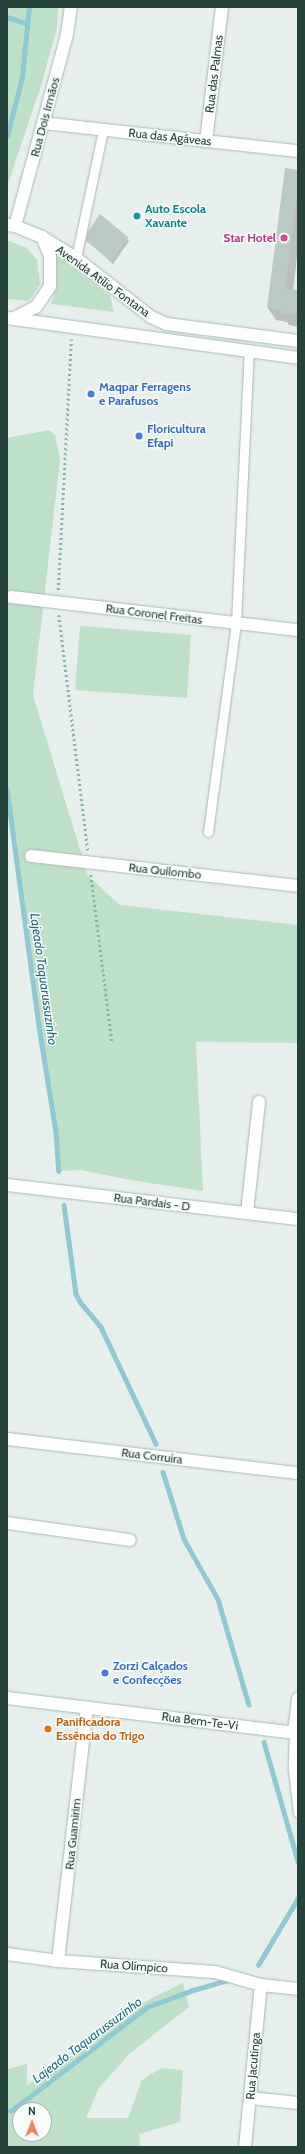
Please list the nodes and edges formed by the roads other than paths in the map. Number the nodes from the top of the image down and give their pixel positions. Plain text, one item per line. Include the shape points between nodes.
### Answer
1 (71, 7) edge
2 (222, 7) edge
3 (43, 124) junction
4 (102, 130) junction
5 (206, 141) junction
6 (298, 151) edge
7 (11, 225) edge
8 (42, 237) junction
9 (76, 258) junction
10 (10, 319) edge
11 (298, 342) edge
12 (249, 351) junction
13 (298, 358) edge
14 (10, 597) dead end
15 (236, 623) junction
16 (298, 630) edge
17 (208, 832) dead end
18 (31, 856) dead end
19 (298, 886) edge
20 (259, 1102) dead end
21 (7, 1185) edge
22 (247, 1213) junction
23 (298, 1219) edge
24 (7, 1439) edge
25 (298, 1473) edge
26 (7, 1523) edge
27 (130, 1540) dead end
28 (7, 1698) edge
29 (298, 1698) edge
30 (87, 1708) junction
31 (296, 1732) edge
32 (298, 1813) edge
33 (7, 1954) edge
34 (58, 1961) junction
35 (261, 1985) junction
36 (298, 1989) edge
37 (250, 2098) junction
38 (298, 2103) edge
39 (245, 2147) edge

1 - 3 street, Rua Dois Irmãos via 67,34
2 - 5 street, Rua das Palmas
3 - 4 street, Rua das Agáveas
3 - 7 street, Rua Dois Irmãos
4 - 5 street, Rua das Agáveas
4 - 9 lane
5 - 6 street, Rua das Agáveas
7 - 8 street, Avenida Atílio Fontana
8 - 9 street, Avenida Atílio Fontana
8 - 10 street via 50,256 50,286 36,307
9 - 11 street, Avenida Atílio Fontana via 151,317 167,324
10 - 12 street, Avenida Atílio Fontana
12 - 13 street, Avenida Atílio Fontana
12 - 15 lane
14 - 15 street, Rua Coronel Freitas
15 - 16 street, Rua Coronel Freitas
15 - 17 lane
18 - 19 street, Rua Quilombo
20 - 22 street
21 - 22 street, Rua Pardais - D
22 - 23 street, Rua Pardais - D
24 - 25 street, Rua Corruíra
26 - 27 street
28 - 30 street, Rua Bem-Te-Vi
29 - 31 street
30 - 31 street, Rua Bem-Te-Vi
30 - 34 street, Rua Guamirim
31 - 32 lane via 292,1769
33 - 34 street, Rua Olímpico
34 - 35 street, Rua Olímpico via 215,1972
35 - 36 street, Rua Olímpico
35 - 37 street, Rua Jacutinga
37 - 38 street
37 - 39 street, Rua Jacutinga

